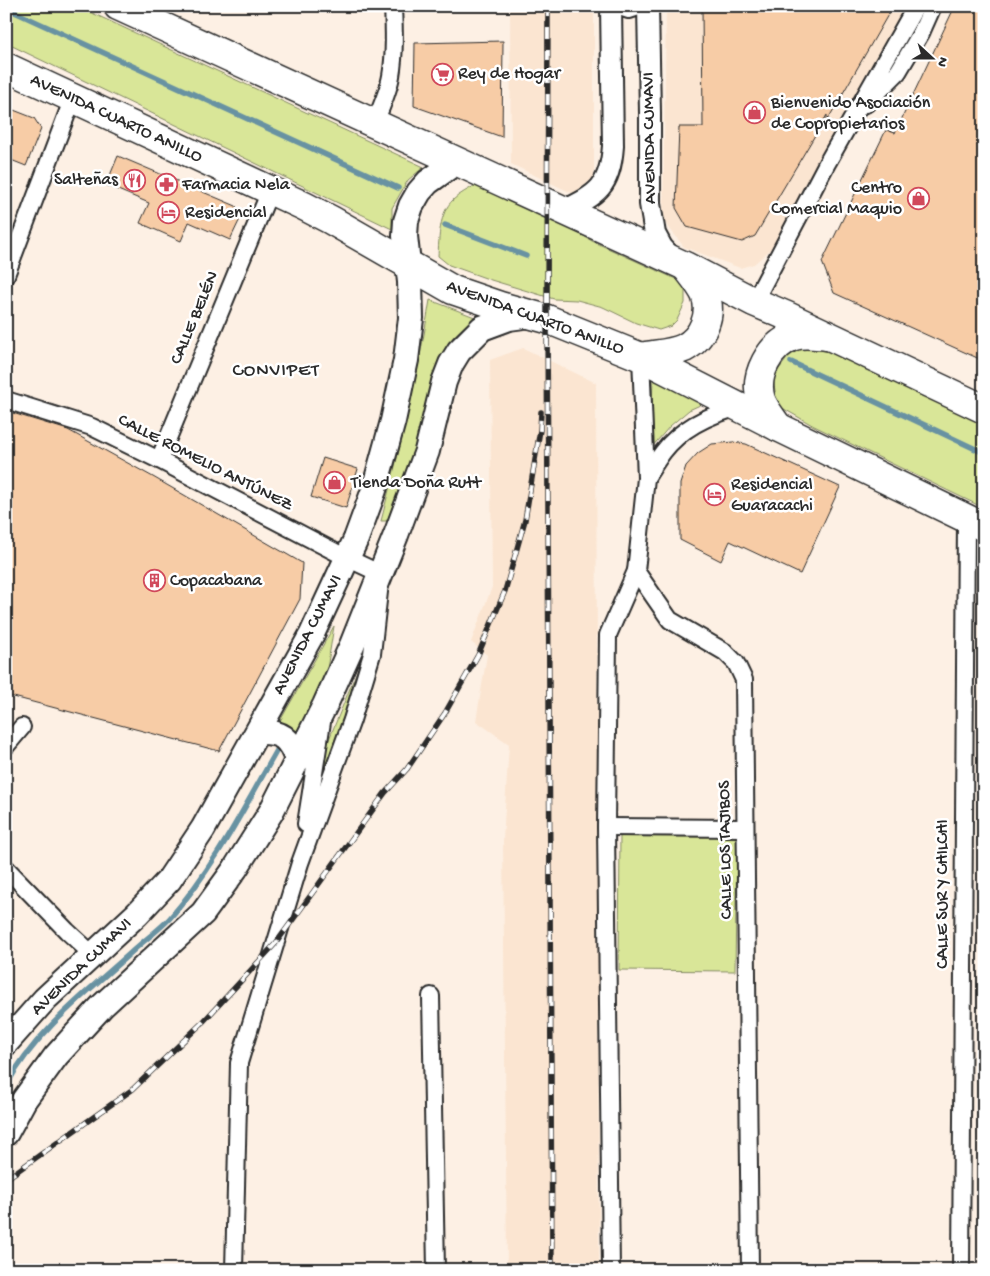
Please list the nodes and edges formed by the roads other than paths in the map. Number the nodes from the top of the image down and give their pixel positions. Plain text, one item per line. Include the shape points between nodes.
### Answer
1 (118, 6) edge
2 (393, 6) edge
3 (611, 6) edge
4 (623, 6) edge
5 (635, 6) edge
6 (648, 6) edge
7 (916, 6) edge
8 (933, 6) edge
9 (6, 67) edge
10 (73, 98) junction
11 (854, 116) junction
12 (374, 124) junction
13 (456, 162) junction
14 (270, 191) junction
15 (563, 211) junction
16 (681, 264) junction
17 (408, 265) junction
18 (6, 275) edge
19 (754, 302) junction
20 (531, 315) junction
21 (830, 337) junction
22 (641, 357) junction
23 (6, 400) edge
24 (740, 406) junction
25 (984, 409) edge
26 (778, 427) junction
27 (158, 460) junction
28 (646, 478) junction
29 (975, 523) edge
30 (347, 558) junction
31 (636, 571) junction
32 (381, 574) junction
33 (325, 705) junction
34 (22, 727) dead end
35 (258, 732) junction
36 (6, 746) edge
37 (297, 760) junction
38 (606, 827) junction
39 (744, 828) junction
40 (300, 863) junction
41 (6, 868) edge
42 (92, 954) junction
43 (431, 996) dead end
44 (6, 1044) edge
45 (6, 1133) edge
46 (234, 1270) edge
47 (436, 1270) edge
48 (611, 1270) edge
49 (750, 1270) edge
50 (961, 1270) edge

1 - 12 highway
2 - 12 street via 391,76
3 - 15 street, AVENIDA CUMAVI via 614,146 610,169 594,194
4 - 5 street
6 - 16 street, AVENIDA CUMAVI via 650,204 655,234 662,247
7 - 11 street
8 - 11 street via 898,72
9 - 10 highway, AVENIDA CUARTO ANILLO
10 - 14 highway, AVENIDA CUARTO ANILLO
10 - 18 street
11 - 19 street
12 - 13 highway
13 - 15 highway
13 - 17 main road, AVENIDA CUMAVI via 428,182 411,206 405,236
14 - 17 highway, AVENIDA CUARTO ANILLO via 331,220
14 - 27 street, CALLE BELÉN
15 - 16 highway
16 - 19 highway
16 - 22 highway via 696,279 706,296 704,327 685,347
17 - 20 highway, AVENIDA CUARTO ANILLO via 453,290
17 - 30 main road, AVENIDA CUMAVI via 411,318 406,360 374,490
19 - 21 highway
20 - 22 highway, AVENIDA CUARTO ANILLO
20 - 32 main road via 509,318 482,328 451,364 426,451
21 - 25 highway
21 - 26 highway via 795,336 774,350 766,361 759,389 761,400
22 - 24 highway, AVENIDA CUARTO ANILLO
22 - 28 street
23 - 27 street, CALLE ROMELIO ANTÚNEZ via 92,427
24 - 26 highway, AVENIDA CUARTO ANILLO
24 - 28 street via 708,417 680,435 664,451
26 - 29 highway, AVENIDA CUARTO ANILLO
27 - 30 street, CALLE ROMELIO ANTÚNEZ
28 - 31 street
29 - 50 street, CALLE SUR Y CHILCHI
30 - 32 street, CALLE ROMELIO ANTÚNEZ
30 - 35 main road, AVENIDA CUMAVI via 312,634
31 - 38 street via 608,635
31 - 39 street, CALLE LOS TAJIBOS via 670,620 725,652 736,663 744,680
32 - 33 main road
32 - 40 street via 372,654 352,720
33 - 37 main road
33 - 40 street
34 - 36 street
35 - 37 main road via 272,732 284,737 293,747
35 - 42 main road, AVENIDA CUMAVI via 204,829 168,880 137,914
37 - 45 main road via 256,837 203,913 102,1006 56,1056 24,1100
38 - 39 street
38 - 48 street
39 - 49 street, CALLE LOS TAJIBOS
40 - 46 street via 239,1063
41 - 42 street
42 - 44 main road, AVENIDA CUMAVI via 45,999
43 - 47 street

